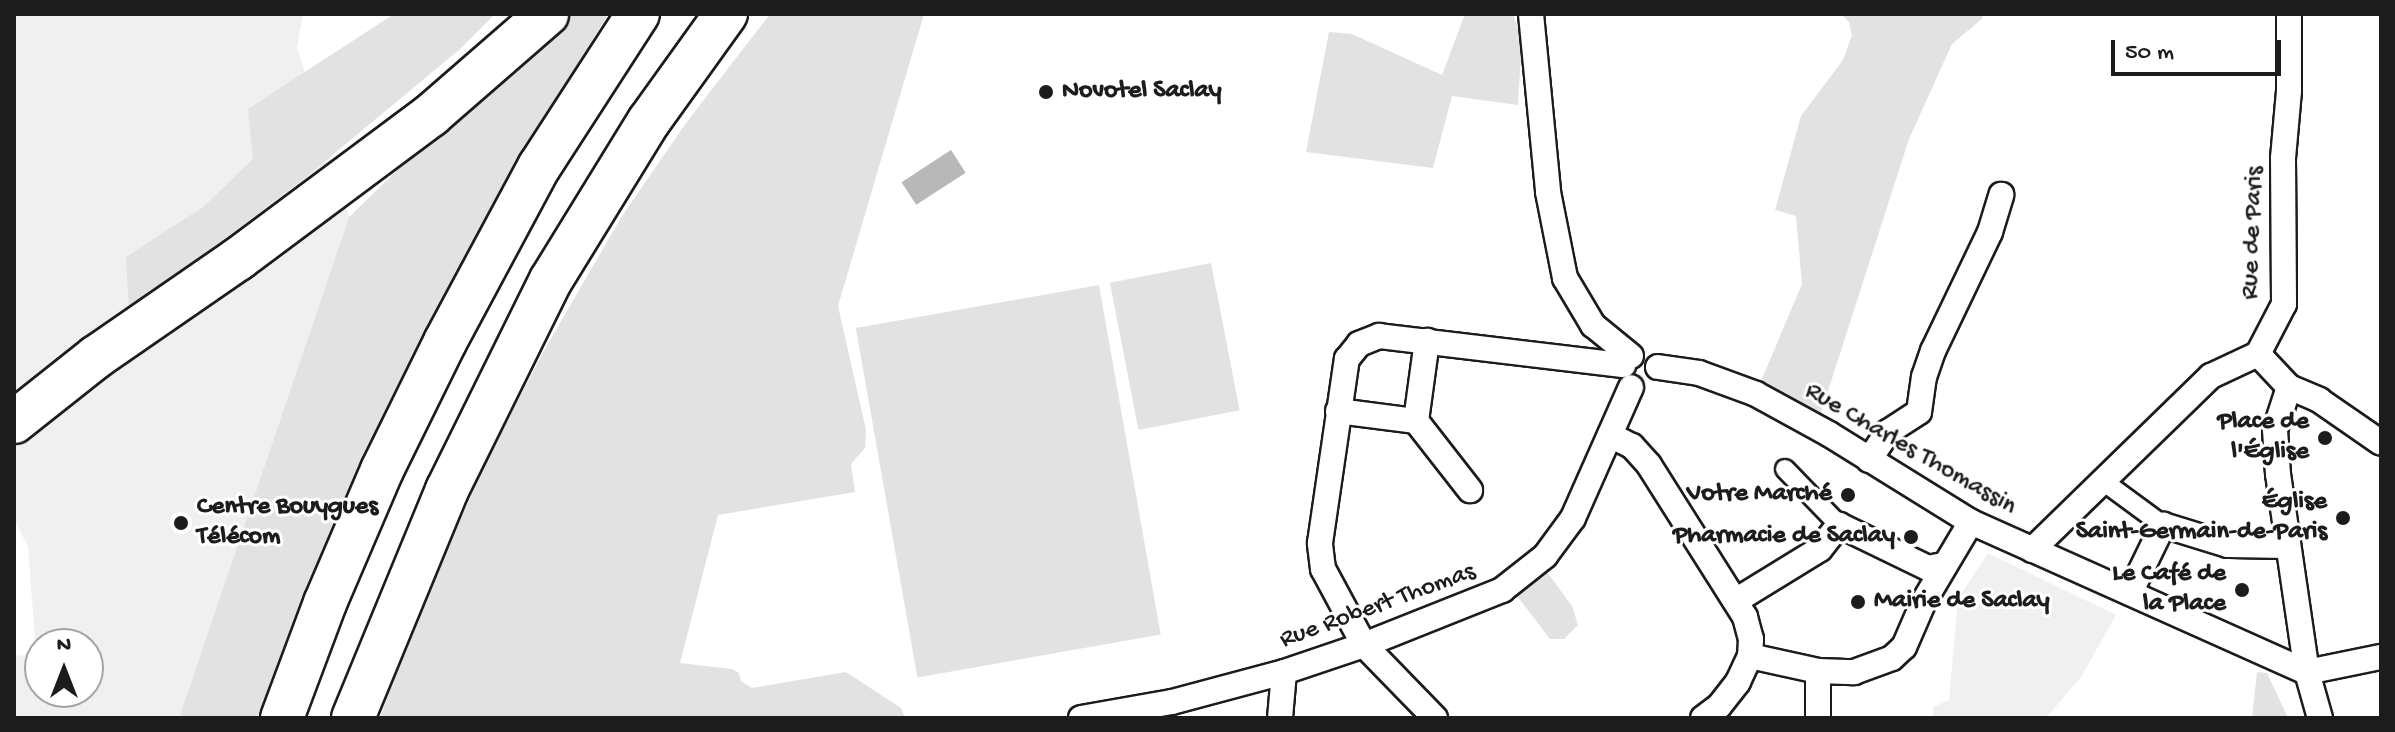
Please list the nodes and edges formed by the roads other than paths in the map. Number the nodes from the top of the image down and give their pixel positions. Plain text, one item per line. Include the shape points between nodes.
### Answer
1 (547, 14) edge
2 (638, 14) edge
3 (726, 14) edge
4 (1531, 14) edge
5 (2289, 14) edge
6 (2001, 195) dead end
7 (1427, 341) junction
8 (2258, 354) junction
9 (1629, 370) junction
10 (2289, 387) junction
11 (1338, 411) junction
12 (1416, 421) junction
13 (14, 422) edge
14 (1610, 435) junction
15 (2381, 443) edge
16 (1869, 460) junction
17 (1785, 469) dead end
18 (2103, 481) junction
19 (1470, 490) dead end
20 (1971, 522) junction
21 (1839, 525) junction
22 (2163, 525) junction
23 (2288, 546) junction
24 (2032, 550) junction
25 (1943, 565) junction
26 (2130, 593) junction
27 (1737, 600) junction
28 (1364, 645) junction
29 (1750, 656) junction
30 (2381, 657) edge
31 (1818, 671) junction
32 (1284, 672) junction
33 (2307, 672) junction
34 (282, 718) edge
35 (353, 718) edge
36 (1081, 718) edge
37 (1280, 718) edge
38 (1435, 718) edge
39 (1703, 718) edge
40 (1818, 718) edge
41 (2320, 718) edge

1 - 13 highway via 431,115
2 - 34 highway via 539,167 445,342 382,470
3 - 35 highway via 649,121 551,280 447,490
4 - 9 street via 1548,192 1562,269 1585,315
5 - 8 street, Rue de Paris via 2284,304
6 - 16 street via 1990,232 1933,351 1919,412 1888,432
7 - 9 street
7 - 11 street via 1379,336 1359,344 1347,359
7 - 12 street
8 - 10 street
8 - 18 street via 2211,376
9 - 14 street, Rue Robert Thomas
9 - 16 street, Rue Charles Thomassin via 1647,355 1658,367 1699,373 1756,394
10 - 15 street via 2319,400
10 - 23 street via 2275,430
11 - 12 street
11 - 28 street via 1320,557 1328,582
12 - 19 street
14 - 27 street via 1632,446 1649,465
14 - 28 street, Rue Robert Thomas via 1586,495 1545,556 1502,590
16 - 20 street, Rue Charles Thomassin
17 - 21 street
18 - 22 street
18 - 24 street
20 - 24 street, Rue Charles Thomassin
20 - 25 street
21 - 25 street via 1928,568
21 - 27 street via 1820,549
22 - 23 street via 2228,545
22 - 26 street
23 - 33 street
24 - 26 street, Rue Charles Thomassin
25 - 31 street via 1904,647 1892,658 1854,672
26 - 33 street, Rue Charles Thomassin via 2177,604
27 - 29 street via 1751,639
28 - 32 street, Rue Robert Thomas
28 - 38 street
29 - 31 street
29 - 39 street via 1738,682
30 - 33 street
31 - 40 street
32 - 36 street, Rue Robert Thomas via 1172,702
32 - 37 street
33 - 41 street

